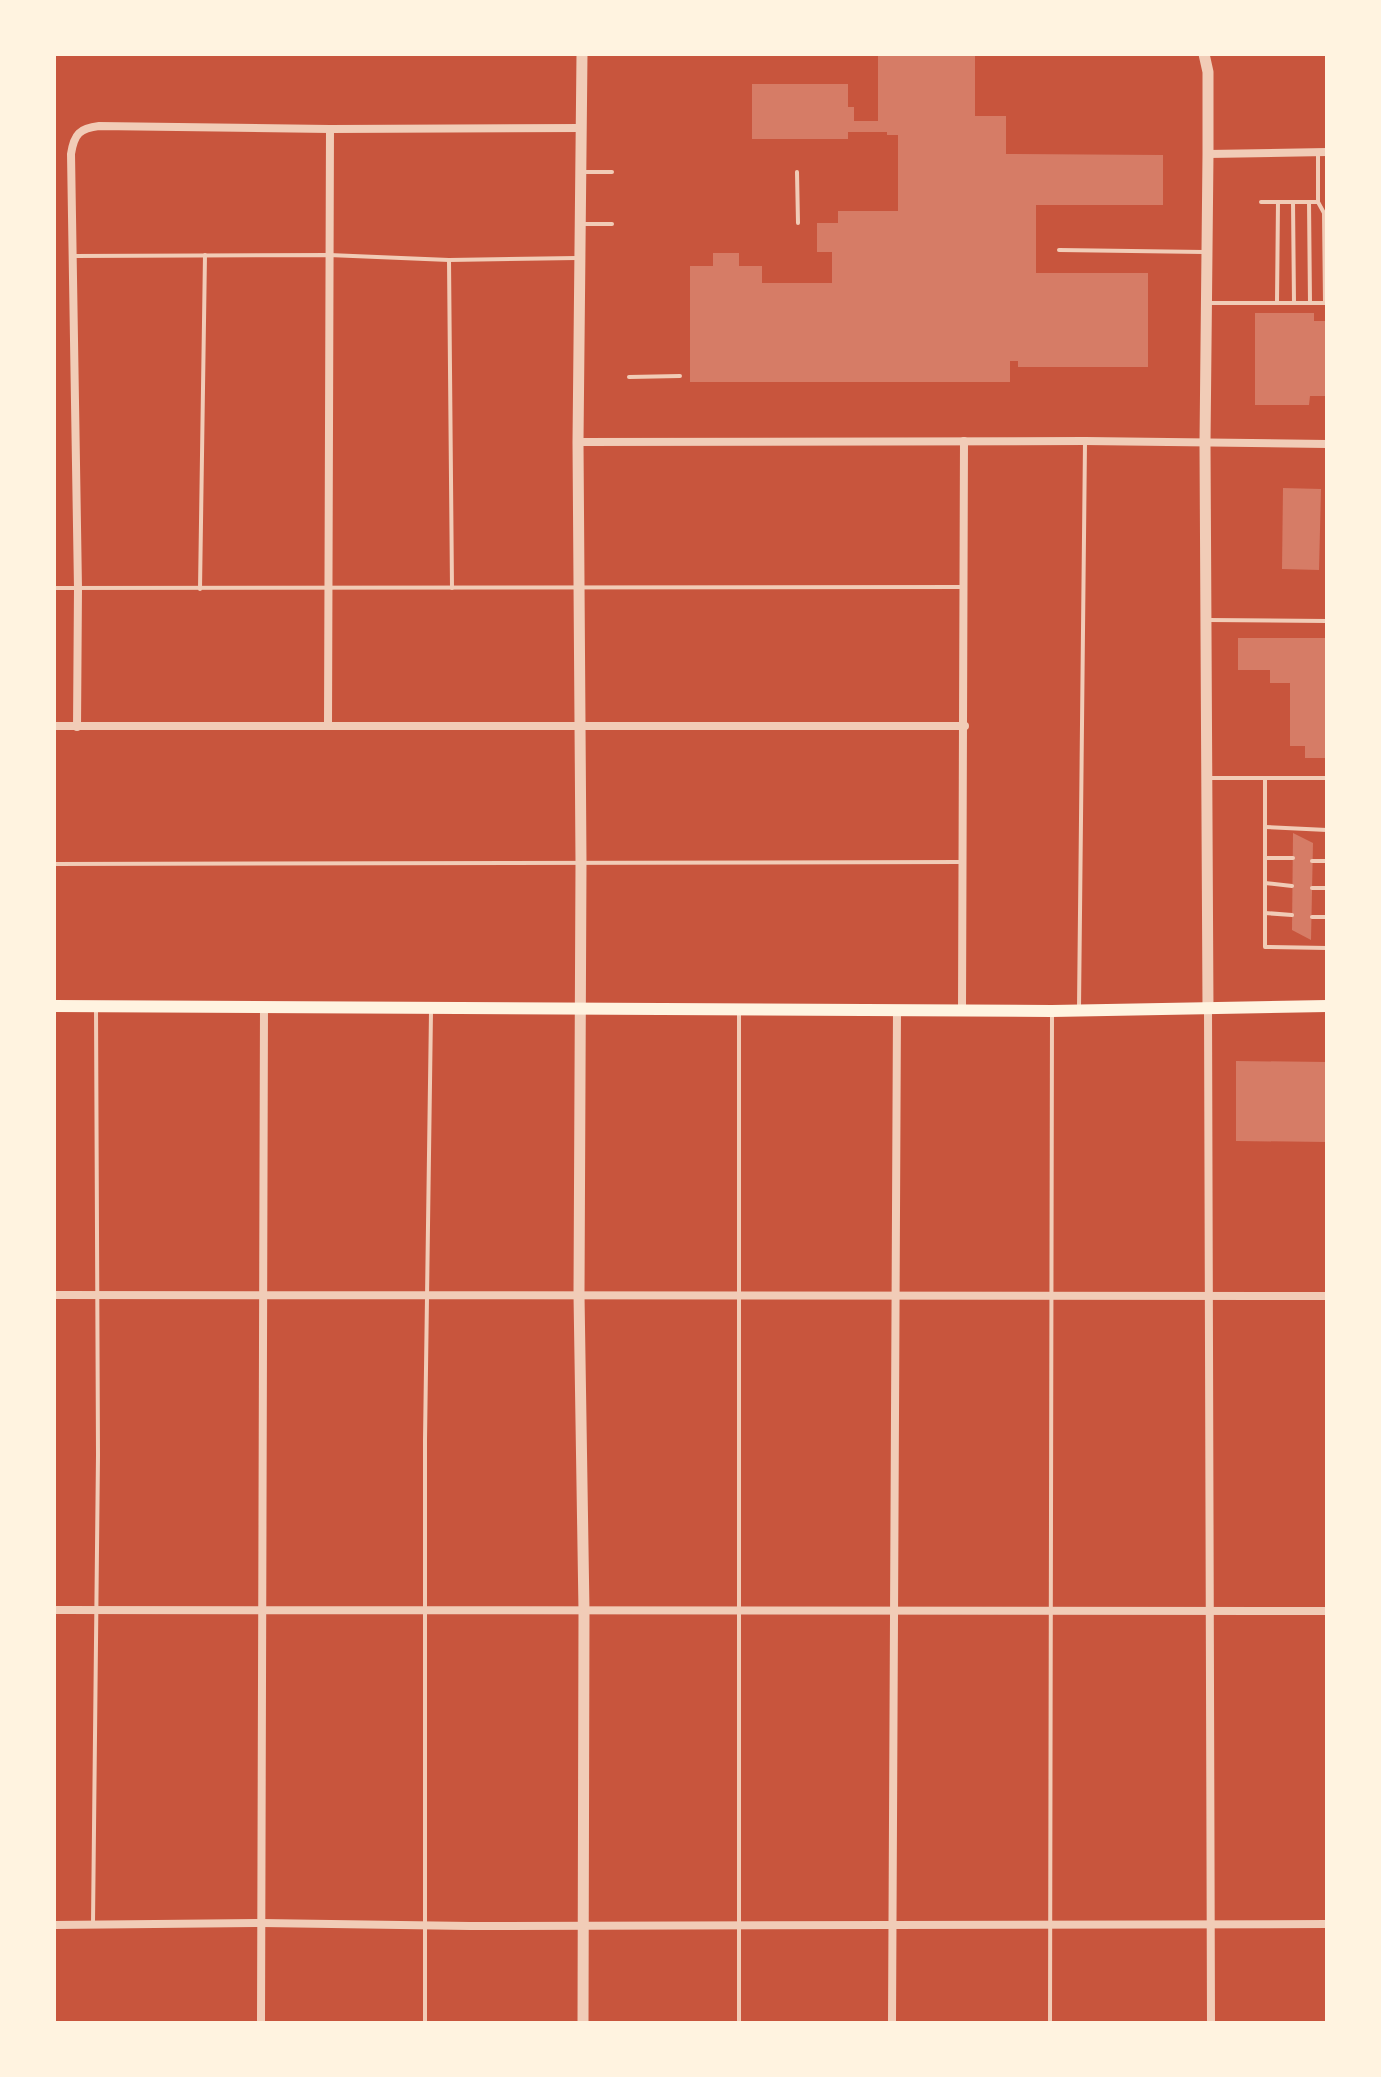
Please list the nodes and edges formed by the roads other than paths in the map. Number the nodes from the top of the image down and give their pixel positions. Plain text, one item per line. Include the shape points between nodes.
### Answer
1 (582, 54) edge
2 (1204, 54) edge
3 (582, 128) junction
4 (330, 129) junction
5 (1322, 152) edge
6 (1208, 154) junction
7 (581, 172) junction
8 (612, 172) dead end
9 (797, 172) dead end
10 (1261, 202) dead end
11 (1278, 202) junction
12 (1293, 202) junction
13 (1309, 202) junction
14 (1318, 202) junction
15 (798, 223) dead end
16 (581, 224) junction
17 (612, 224) dead end
18 (1059, 250) dead end
19 (1207, 252) junction
20 (205, 255) junction
21 (329, 255) junction
22 (73, 256) junction
23 (580, 258) junction
24 (449, 260) junction
25 (1277, 302) junction
26 (1206, 303) junction
27 (1294, 303) junction
28 (1310, 303) junction
29 (680, 376) dead end
30 (629, 377) dead end
31 (964, 441) junction
32 (1085, 441) junction
33 (578, 442) junction
34 (1205, 443) junction
35 (1327, 444) edge
36 (966, 587) junction
37 (54, 588) edge
38 (78, 588) junction
39 (329, 588) junction
40 (452, 588) junction
41 (579, 588) junction
42 (200, 589) junction
43 (1205, 620) junction
44 (1327, 621) edge
45 (328, 725) junction
46 (580, 725) junction
47 (54, 726) edge
48 (965, 726) junction
49 (77, 727) junction
50 (1207, 778) junction
51 (1265, 778) junction
52 (1327, 778) edge
53 (1265, 827) junction
54 (1327, 830) edge
55 (1265, 858) junction
56 (1293, 858) dead end
57 (1312, 861) dead end
58 (1327, 861) edge
59 (963, 862) junction
60 (581, 863) junction
61 (54, 864) edge
62 (1265, 883) junction
63 (1292, 886) dead end
64 (1312, 888) dead end
65 (1327, 888) edge
66 (1265, 913) junction
67 (1292, 915) dead end
68 (1312, 917) dead end
69 (1327, 917) edge
70 (1327, 948) edge
71 (54, 1006) edge
72 (96, 1006) junction
73 (264, 1006) junction
74 (431, 1006) junction
75 (1327, 1006) edge
76 (739, 1007) junction
77 (580, 1008) junction
78 (897, 1009) junction
79 (962, 1009) junction
80 (1208, 1009) junction
81 (1052, 1011) junction
82 (1079, 1011) junction
83 (54, 1295) edge
84 (97, 1295) junction
85 (263, 1295) junction
86 (426, 1295) junction
87 (579, 1295) junction
88 (737, 1295) junction
89 (895, 1295) junction
90 (1051, 1295) junction
91 (1208, 1295) junction
92 (1327, 1296) edge
93 (54, 1610) edge
94 (1051, 1610) junction
95 (96, 1611) junction
96 (263, 1611) junction
97 (425, 1611) junction
98 (584, 1611) junction
99 (738, 1611) junction
100 (893, 1611) junction
101 (1209, 1611) junction
102 (1327, 1611) edge
103 (262, 1923) junction
104 (1211, 1924) junction
105 (1327, 1924) edge
106 (54, 1925) edge
107 (93, 1925) junction
108 (425, 1925) junction
109 (892, 1925) junction
110 (1050, 1925) junction
111 (583, 1926) junction
112 (739, 1926) junction
113 (261, 2023) edge
114 (425, 2023) edge
115 (583, 2023) edge
116 (739, 2023) edge
117 (892, 2023) edge
118 (1050, 2023) edge
119 (1211, 2023) edge

1 - 3 street
2 - 6 street
3 - 4 street
3 - 7 street
4 - 21 street
4 - 22 street via 84,128 73,143
5 - 6 street
5 - 14 lane
6 - 19 street
7 - 8 lane
7 - 16 street
9 - 15 lane
10 - 11 lane
11 - 12 lane
11 - 25 lane
12 - 13 lane
12 - 27 lane
13 - 14 lane
13 - 28 lane
14 - 28 lane via 1324,213 1325,303
16 - 17 lane
16 - 23 street
18 - 19 lane
19 - 26 street
20 - 21 lane
20 - 22 lane
20 - 42 lane
21 - 24 lane
21 - 39 street
22 - 38 street
23 - 24 lane
23 - 33 street
24 - 40 lane
25 - 26 lane
25 - 27 lane
26 - 34 street
27 - 28 lane
29 - 30 lane
31 - 32 street
31 - 33 street
31 - 36 street
32 - 34 street
32 - 82 lane
33 - 41 street
34 - 35 street
34 - 43 street
36 - 41 lane
36 - 48 street
37 - 38 lane
38 - 42 lane
38 - 49 street
39 - 40 lane
39 - 42 lane
39 - 45 street
40 - 41 lane
41 - 46 street
43 - 44 lane
43 - 50 street
45 - 46 street
45 - 49 street
46 - 48 street
46 - 60 street
47 - 49 street
48 - 59 street
50 - 51 lane
50 - 80 street
51 - 52 lane
51 - 53 lane
53 - 54 lane
53 - 55 lane
55 - 56 lane
55 - 62 lane
57 - 58 lane
59 - 60 lane
59 - 79 street
60 - 61 lane
60 - 77 street
62 - 63 lane
62 - 66 lane
64 - 65 lane
66 - 67 lane
66 - 70 lane via 1265,947
68 - 69 lane
71 - 72 main road
72 - 73 main road
72 - 84 lane
73 - 74 main road
73 - 85 street
74 - 77 main road
74 - 86 lane
75 - 80 main road
76 - 77 main road
76 - 78 main road
76 - 88 lane
77 - 87 street
78 - 79 main road
78 - 89 street
79 - 81 main road
80 - 82 main road
80 - 91 street
81 - 82 main road
81 - 90 lane
83 - 84 street
84 - 85 street
84 - 95 lane
85 - 86 street
85 - 96 street
86 - 87 street
86 - 97 lane
87 - 88 street
87 - 98 street
88 - 89 street
88 - 99 lane
89 - 90 street
89 - 100 street
90 - 91 street
90 - 94 lane
91 - 92 street
91 - 101 street
93 - 95 street
94 - 100 street
94 - 101 street
94 - 110 lane
95 - 96 street
95 - 107 lane
96 - 97 street
96 - 103 street
97 - 98 street
97 - 108 lane
98 - 99 street
98 - 111 street
99 - 100 street
99 - 112 lane
100 - 109 street
101 - 102 street
101 - 104 street
103 - 107 street
103 - 108 street
103 - 113 street
104 - 105 street
104 - 110 street
104 - 119 street
106 - 107 street
108 - 111 street
108 - 114 lane
109 - 110 street
109 - 112 street
109 - 117 street
110 - 118 lane
111 - 112 street
111 - 115 street
112 - 116 lane

